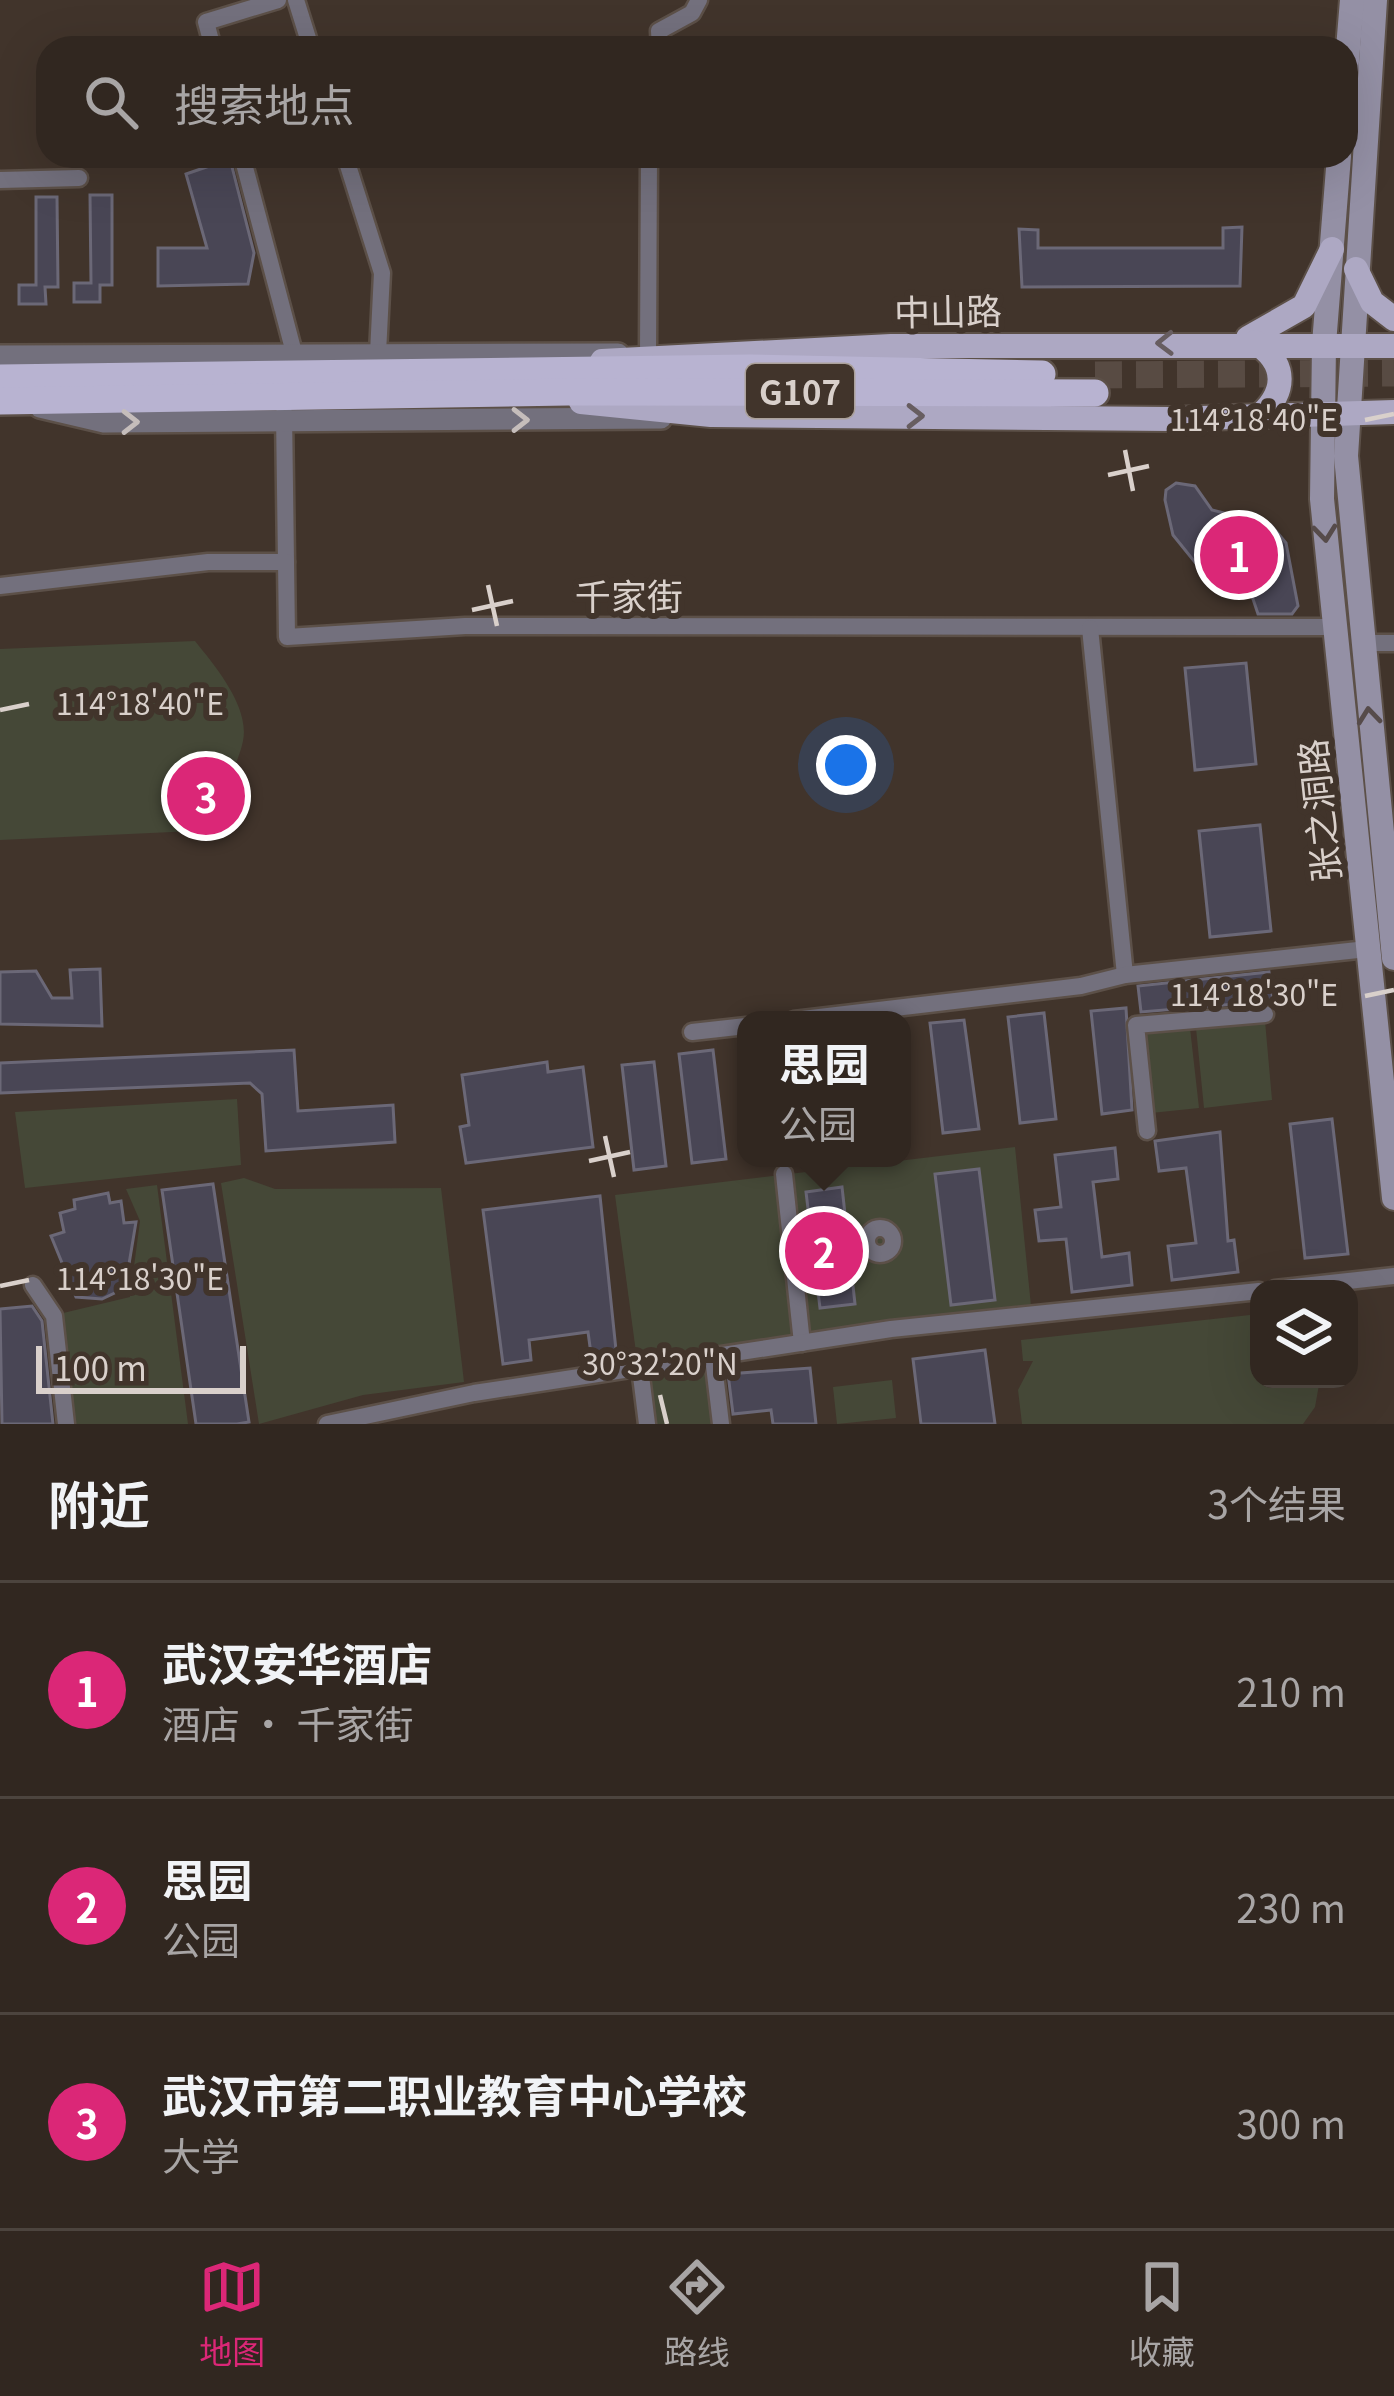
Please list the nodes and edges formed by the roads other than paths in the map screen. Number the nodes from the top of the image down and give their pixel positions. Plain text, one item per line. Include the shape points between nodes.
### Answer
1 (278, 0) edge
2 (296, 0) edge
3 (699, 0) edge
4 (1349, 0) edge
5 (1378, 0) edge
6 (210, 36) edge
7 (307, 36) edge
8 (659, 36) edge
9 (1358, 36) edge
10 (1358, 38) edge
11 (1360, 46) junction
12 (1358, 50) edge
13 (1358, 135) edge
14 (245, 168) edge
15 (349, 168) edge
16 (649, 168) edge
17 (1338, 168) edge
18 (1357, 168) edge
19 (79, 178) dead end
20 (0, 180) edge
21 (1332, 248) junction
22 (1355, 269) junction
23 (1394, 319) edge
24 (1245, 342) junction
25 (1324, 344) junction
26 (1350, 345) junction
27 (1394, 346) edge
28 (378, 353) junction
29 (648, 354) junction
30 (0, 356) edge
31 (1095, 384) tunnel mouth
32 (505, 386) junction
33 (291, 387) junction
34 (6, 389) edge
35 (1394, 412) edge
36 (1346, 415) junction
37 (711, 416) junction
38 (1320, 416) junction
39 (1257, 418) junction
40 (286, 562) junction
41 (0, 586) edge
42 (1335, 627) junction
43 (1090, 628) junction
44 (1361, 643) junction
45 (1394, 643) edge
46 (1367, 949) junction
47 (1394, 958) edge
48 (1125, 975) junction
49 (870, 1011) edge
50 (1265, 1014) dead end
51 (737, 1027) edge
52 (692, 1032) dead end
53 (1147, 1131) dead end
54 (784, 1174) dead end
55 (1394, 1198) edge
56 (1394, 1276) edge
57 (1357, 1280) edge
58 (33, 1285) dead end
59 (1250, 1292) edge
60 (802, 1343) junction
61 (713, 1357) junction
62 (640, 1369) junction
63 (66, 1424) edge
64 (327, 1424) edge
65 (647, 1424) edge
66 (721, 1424) edge

1 - 6 street via 206,22
2 - 7 street
3 - 8 street
4 - 9 main road
5 - 11 main road
10 - 11 main road
11 - 12 main road
11 - 13 main road, 张之洞路
14 - 33 street
15 - 28 street via 382,273
16 - 29 street
17 - 21 main road, 张之洞路
18 - 22 main road, 张之洞路
19 - 20 street
21 - 24 main road via 1304,306
21 - 25 main road, 张之洞路
22 - 23 main road via 1372,302
22 - 26 main road, 张之洞路
24 - 25 main road, 中山路
24 -> 29 main road, 中山路
24 - 39 main road via 1271,352 1281,374 1277,397
25 - 26 main road, 中山路
25 - 38 main road, 张之洞路
26 - 27 main road, 中山路
26 - 36 main road, 张之洞路
28 - 29 street
28 - 33 street
29 - 32 main road, 中山路
30 - 33 street
31 - 32 highway, 中山路 / G107 via 750,368
32 - 33 highway, 中山路 / G107
32 - 37 main road, 中山路
33 - 34 highway, 中山路 / G107
34 -> 33 street via 104,422
33 -> 37 street
33 - 40 street
35 - 36 main road, 中山路
36 - 38 main road, 中山路
36 - 44 main road, 张之洞路
37 -> 39 main road, 中山路
38 - 39 main road, 中山路
38 -> 42 main road, 张之洞路
40 - 41 street via 208,562
40 - 43 street, 千家街 via 287,637 465,626
42 - 43 street, 千家街
42 - 46 main road, 张之洞路
43 - 48 street
44 - 45 street
47 -> 44 main road, 张之洞路
46 - 48 street
46 - 55 main road, 张之洞路
48 - 49 street
50 - 53 street via 1136,1025
51 - 52 street
54 - 60 street
56 - 57 street
58 - 63 street via 54,1316
59 - 60 street
60 - 61 street
61 - 62 street
61 - 66 street
62 - 64 street
62 - 65 street

